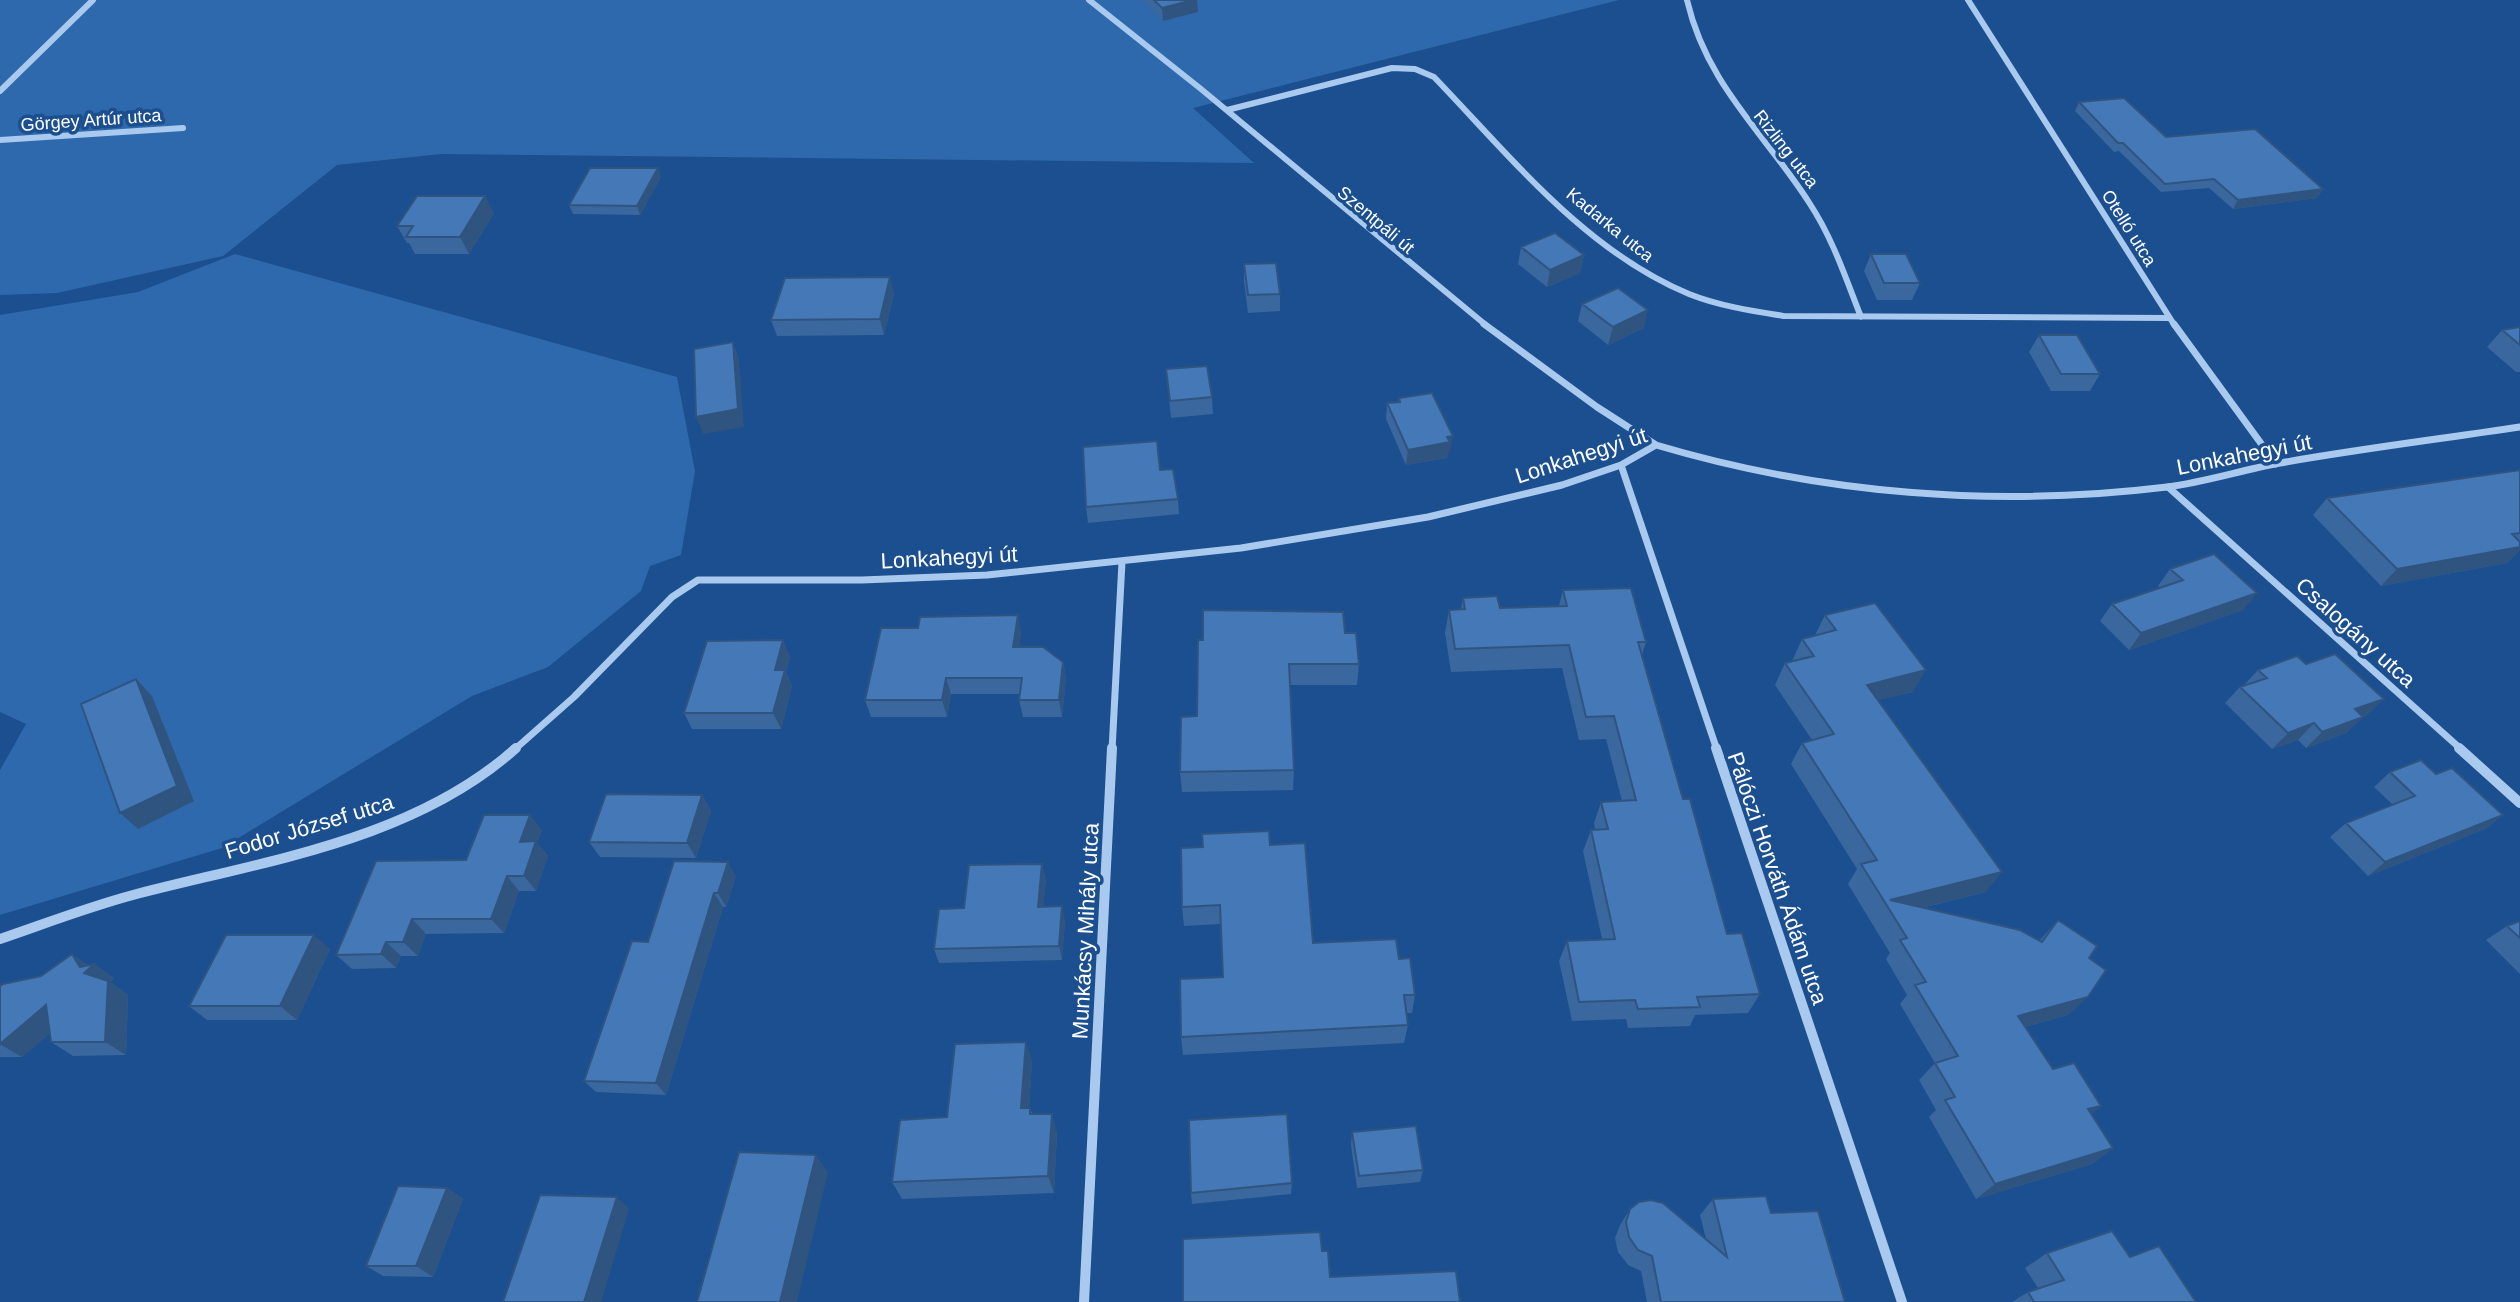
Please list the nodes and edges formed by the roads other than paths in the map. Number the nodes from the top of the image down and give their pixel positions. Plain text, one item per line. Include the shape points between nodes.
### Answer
1 (93, 0) edge
2 (1089, 0) edge
3 (1687, 0) edge
4 (1968, 0) edge
5 (0, 91) edge
6 (1227, 110) junction
7 (183, 128) dead end
8 (0, 140) edge
9 (1861, 317) junction
10 (2169, 318) junction
11 (2520, 427) edge
12 (1656, 445) junction
13 (2276, 464) junction
14 (1621, 465) junction
15 (2168, 487) junction
16 (1122, 562) junction
17 (698, 580) joint
18 (2520, 803) edge
19 (0, 939) edge
20 (1084, 1302) edge
21 (1902, 1302) edge

1 - 5 street
2 - 6 street, Szentpáli út
3 - 9 street, Rizling utca via 1699,41 1729,99 1809,203 1834,247
4 - 10 street, Otelló utca
6 - 9 street, Kadarka utca via 1392,68 1415,69 1434,77 1592,233 1642,272 1737,309
6 - 12 street, Szentpáli út via 1466,312 1584,401
7 - 8 street, Görgey Artúr utca
9 - 10 street, Kadarka utca
10 - 13 street, Otelló utca
11 - 13 street, Lonkahegyi út
12 - 14 street, Lonkahegyi út
12 - 15 street, Lonkahegyi út via 1703,461 1797,480 1932,494 2062,495
13 - 15 street, Lonkahegyi út
14 - 16 street, Lonkahegyi út via 1428,517
14 - 21 street, Pálóczi Horváth Ádám utca
15 - 18 street, Csalogány utca
16 - 17 street, Lonkahegyi út via 940,577
16 - 20 street, Munkácsy Mihály utca
17 - 19 street, Fodor József utca via 672,597 508,756 436,803 359,835 129,896

